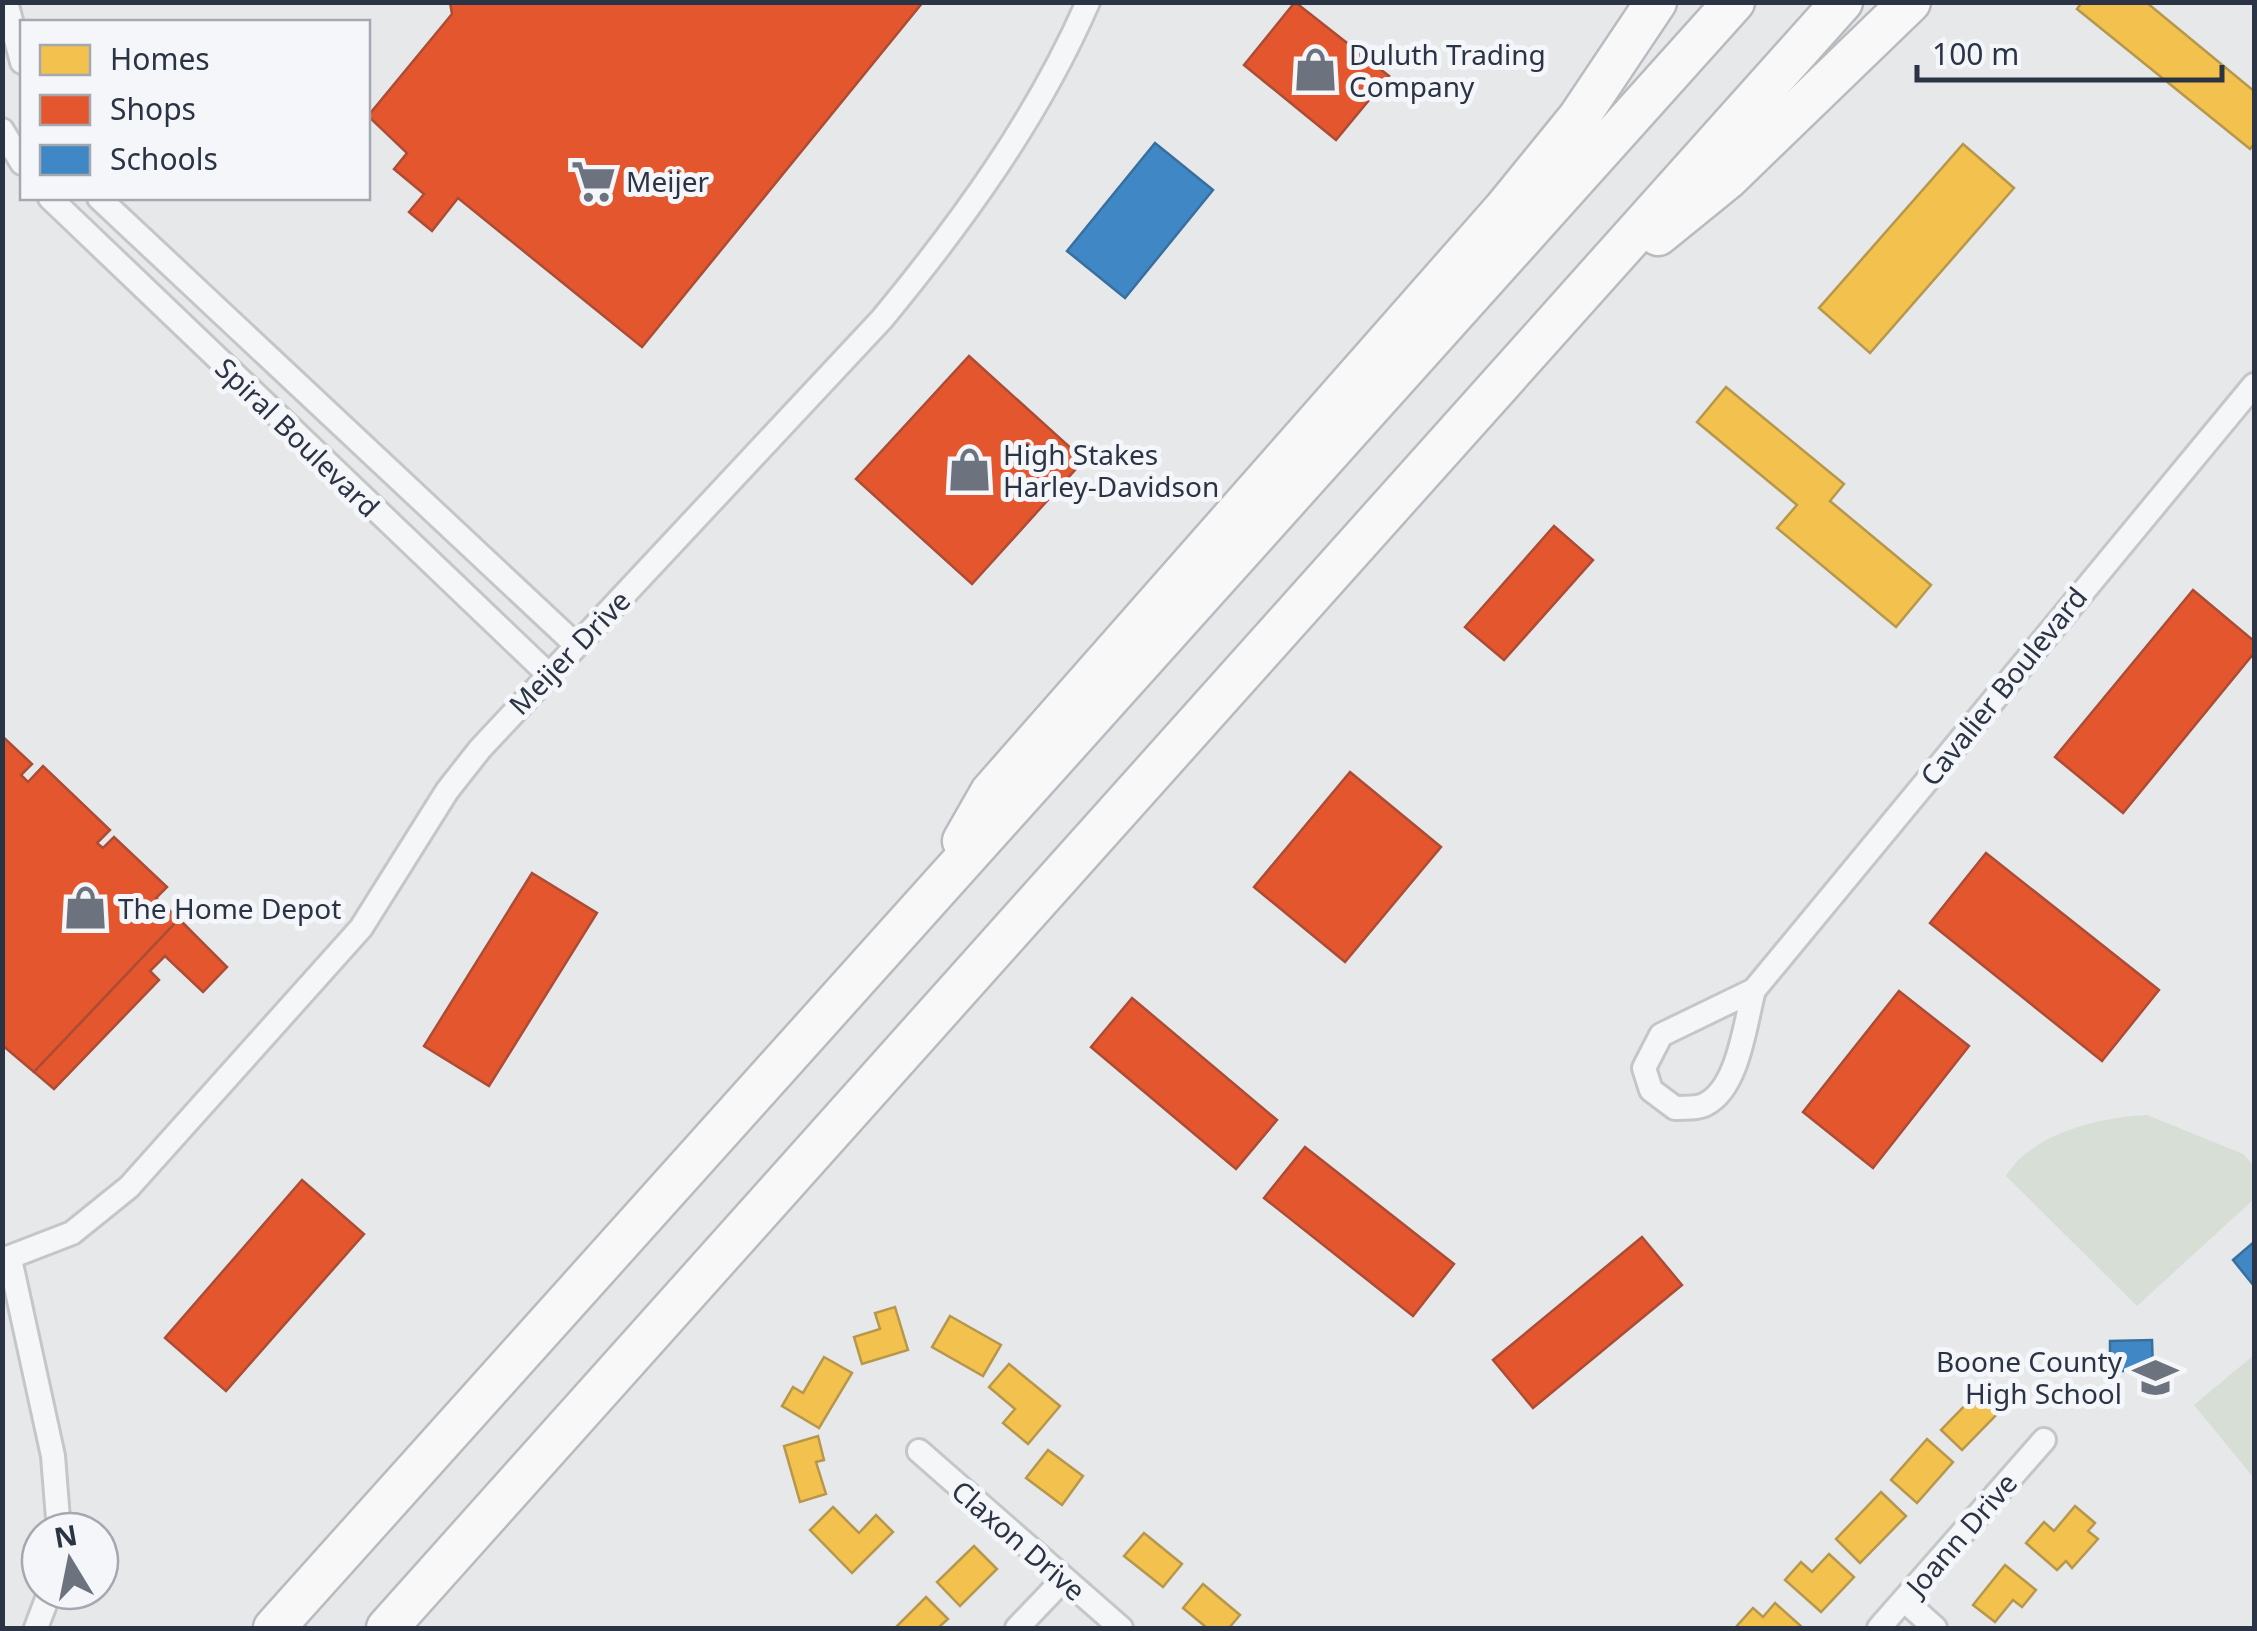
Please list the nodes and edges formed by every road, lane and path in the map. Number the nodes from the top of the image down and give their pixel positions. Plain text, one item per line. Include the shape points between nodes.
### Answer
1 (6, 2) edge
2 (1088, 2) edge
3 (1656, 2) edge
4 (1734, 2) edge
5 (1842, 2) edge
6 (1910, 2) edge
7 (20, 54) edge
8 (2, 130) edge
9 (20, 160) edge
10 (52, 200) edge
11 (102, 200) edge
12 (1590, 284) junction
13 (2254, 385) edge
14 (575, 644) junction
15 (548, 674) junction
16 (920, 914) junction
17 (1754, 990) junction
18 (6, 1260) edge
19 (2044, 1440) dead end
20 (918, 1451) dead end
21 (58, 1511) edge
22 (1063, 1580) junction
23 (1904, 1600) junction
24 (274, 1628) edge
25 (388, 1628) edge
26 (1017, 1628) edge
27 (1121, 1628) edge
28 (1879, 1628) edge
29 (1935, 1628) edge

1 - 7 street
2 - 14 street, Meijer Drive via 1022,126 944,244 856,347
3 - 16 highway via 1579,117 1505,208 991,792
4 - 16 highway
5 - 12 highway
6 - 12 highway via 1685,216
8 - 9 street
10 - 15 street, Spiral Boulevard
11 - 14 street, Spiral Boulevard
12 - 25 highway
13 - 17 street, Cavalier Boulevard
14 - 15 street, Meijer Drive
15 - 18 street, Meijer Drive via 447,791 350,942 129,1187 72,1234
16 - 24 highway
17 - 17 street, Cavalier Boulevard via 1661,1035 1644,1068 1651,1090 1675,1108 1704,1106 1719,1093
18 - 21 street via 53,1456
19 - 23 street, Joann Drive
20 - 22 street, Claxon Drive
22 - 26 street
22 - 27 street, Claxon Drive
23 - 28 street, Joann Drive
23 - 29 street

